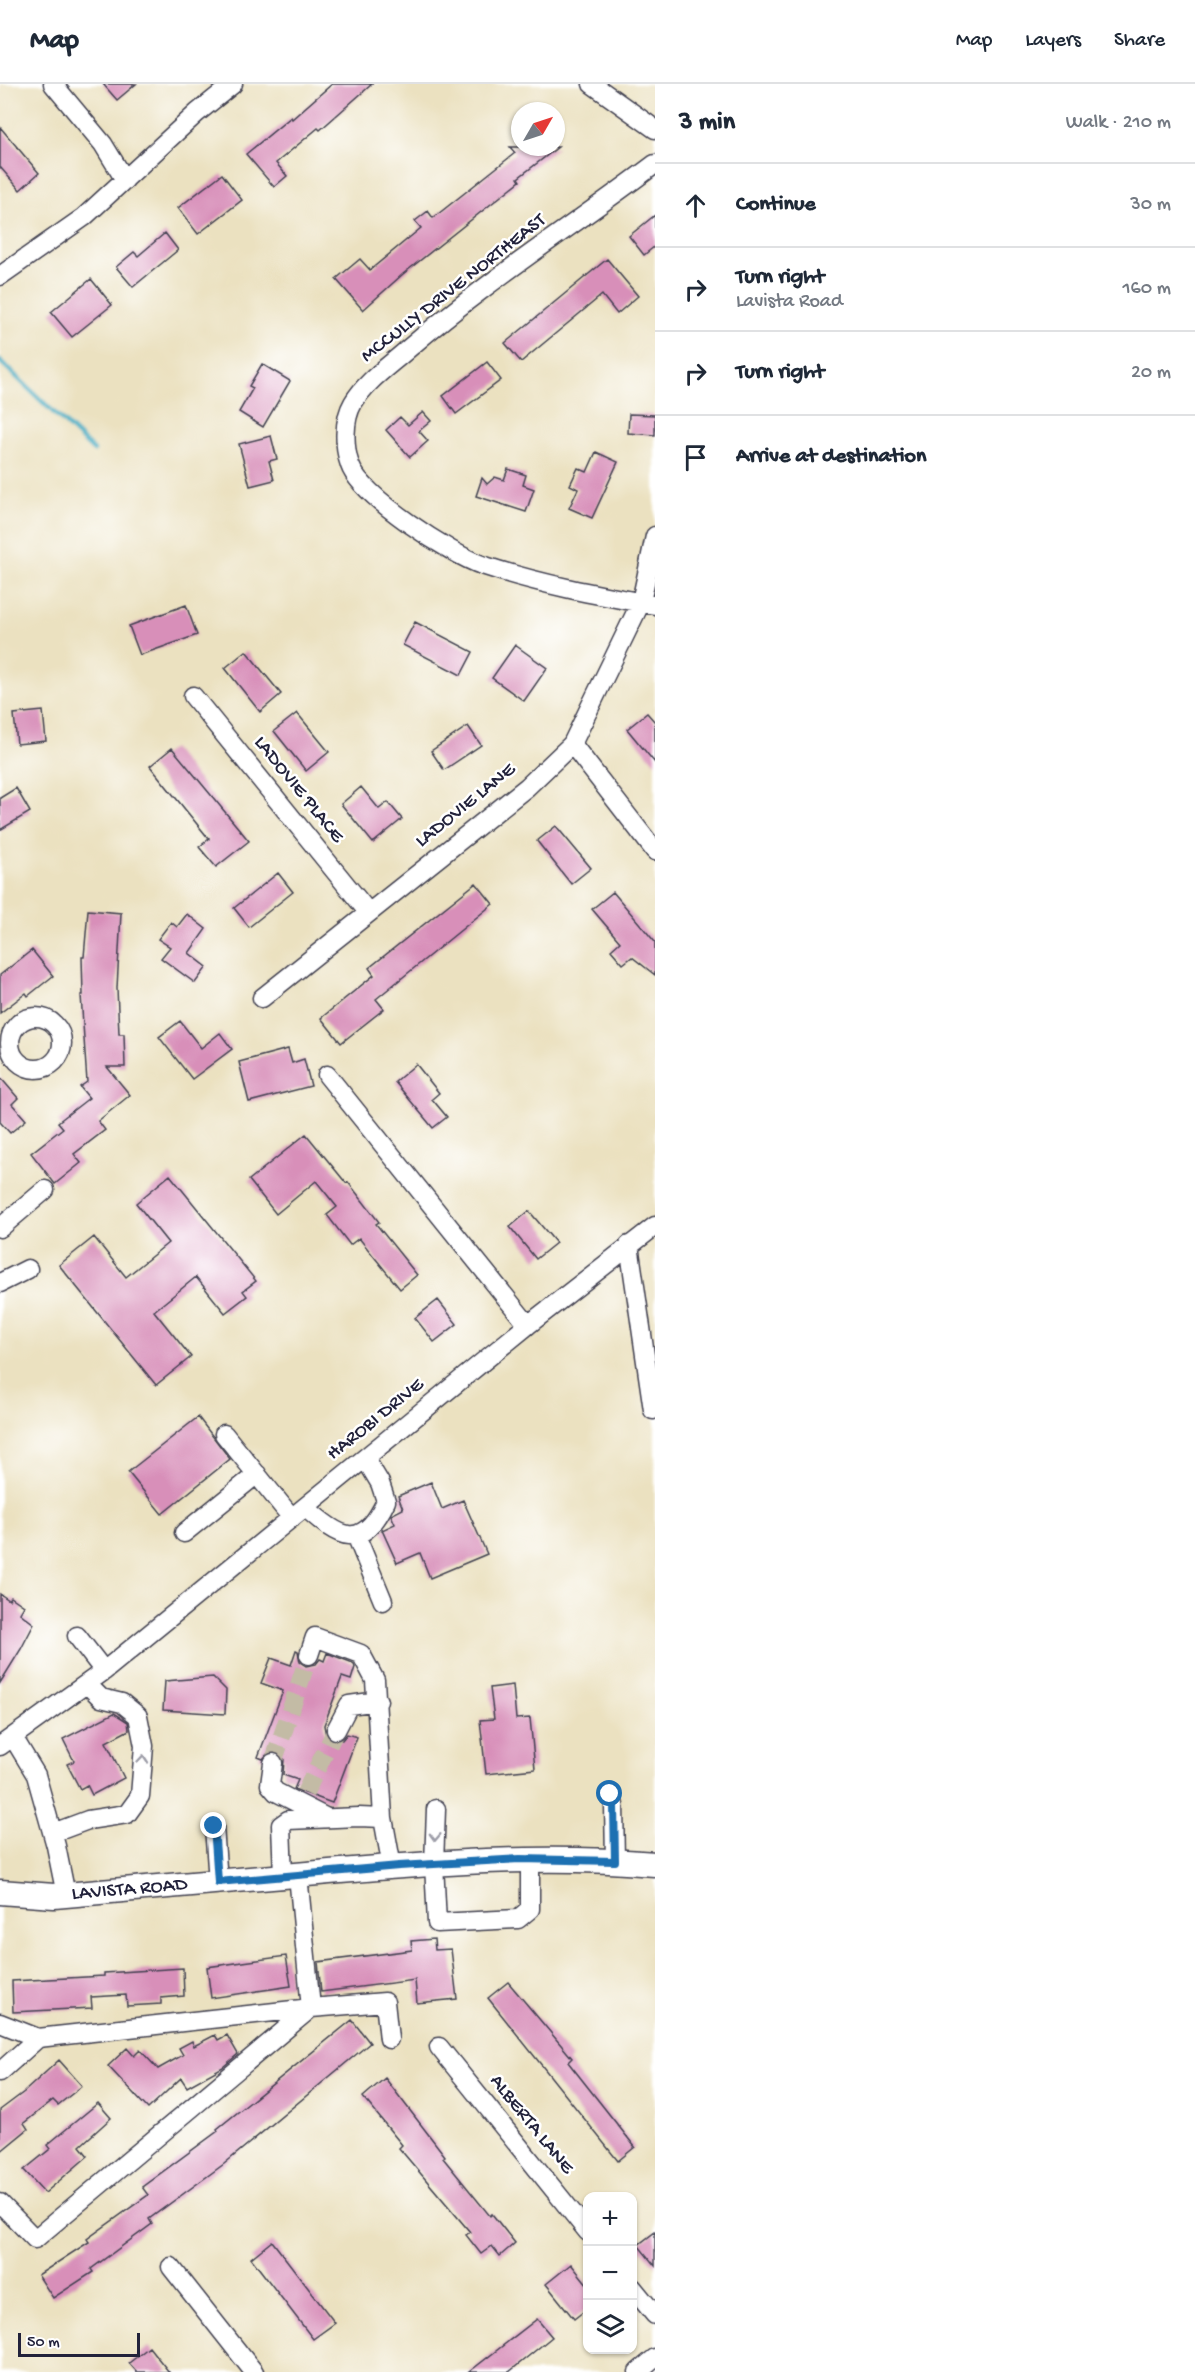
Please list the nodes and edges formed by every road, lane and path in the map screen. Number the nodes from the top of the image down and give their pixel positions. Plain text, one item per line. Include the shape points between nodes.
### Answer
1 (53, 84) edge
2 (233, 84) edge
3 (592, 84) edge
4 (655, 129) edge
5 (655, 164) edge
6 (125, 180) junction
7 (0, 276) edge
8 (655, 536) edge
9 (648, 603) edge
10 (193, 696) dead end
11 (572, 744) junction
12 (655, 851) edge
13 (368, 912) junction
14 (262, 998) dead end
15 (327, 1075) dead end
16 (45, 1190) dead end
17 (655, 1226) edge
18 (0, 1228) edge
19 (628, 1245) junction
20 (28, 1269) dead end
21 (0, 1283) edge
22 (528, 1325) junction
23 (653, 1410) dead end
24 (224, 1434) dead end
25 (365, 1458) junction
26 (257, 1474) junction
27 (298, 1513) junction
28 (184, 1533) dead end
29 (357, 1534) junction
30 (382, 1601) dead end
31 (77, 1636) dead end
32 (309, 1655) tunnel mouth
33 (104, 1671) junction
34 (87, 1684) junction
35 (378, 1701) junction
36 (336, 1730) tunnel mouth
37 (7, 1741) edge
38 (273, 1763) tunnel mouth
39 (610, 1794) dead end
40 (436, 1809) dead end
41 (327, 1818) junction
42 (383, 1818) junction
43 (214, 1826) dead end
44 (53, 1833) junction
45 (530, 1859) junction
46 (615, 1861) junction
47 (434, 1864) junction
48 (655, 1864) edge
49 (392, 1867) junction
50 (290, 1875) junction
51 (218, 1882) junction
52 (0, 1892) edge
53 (66, 1895) junction
54 (310, 2008) junction
55 (0, 2023) edge
56 (38, 2038) junction
57 (389, 2039) dead end
58 (439, 2048) dead end
59 (0, 2072) edge
60 (0, 2203) edge
61 (583, 2226) edge
62 (171, 2267) dead end
63 (637, 2292) edge
64 (655, 2315) edge
65 (254, 2372) edge

1 - 6 street via 103,144
2 - 6 street
3 - 4 street
5 - 9 street, MCCULLY DRIVE NORTHEAST via 424,335 368,384 352,405 345,430 350,466 364,484 437,543 480,565 568,589
6 - 7 street via 84,217
8 - 9 street, LADOVIE LANE
9 - 11 street, LADOVIE LANE
10 - 13 street, LADOVIE PLACE
11 - 12 street
11 - 13 street, LADOVIE LANE via 527,787
13 - 14 street, LADOVIE LANE
15 - 22 street
16 - 18 street
17 - 19 street, HAROBI DRIVE
19 - 22 street, HAROBI DRIVE
19 - 23 street
20 - 21 street
22 - 25 street, HAROBI DRIVE
24 - 26 street
25 - 27 street, HAROBI DRIVE
25 - 29 street via 386,1502 367,1531
26 - 27 street
26 - 28 street
27 - 29 street via 341,1535
27 - 33 street, HAROBI DRIVE
29 - 30 street
31 - 33 street
32 - 35 street via 315,1637 361,1654 375,1680
33 - 34 street, HAROBI DRIVE
34 - 37 street, HAROBI DRIVE
44 -> 34 street via 88,1820 127,1814 140,1796 144,1746 138,1716 122,1703 101,1698
35 - 36 street via 349,1705
35 - 42 street
37 - 44 street via 36,1775
38 - 41 street via 270,1785 276,1792 303,1798
39 - 46 street via 614,1805
40 -> 47 street
41 - 42 street
41 - 50 street via 288,1820 281,1825
42 - 49 street
43 - 51 street
44 - 53 street
45 - 46 main road, LAVISTA ROAD
45 - 47 main road, LAVISTA ROAD
45 - 47 street via 530,1909 518,1919 437,1923
46 - 48 main road, LAVISTA ROAD
47 - 49 main road, LAVISTA ROAD
49 - 50 main road, LAVISTA ROAD
50 - 51 main road, LAVISTA ROAD
50 - 54 street
51 - 53 main road, LAVISTA ROAD
52 - 53 main road, LAVISTA ROAD
54 - 56 street
54 - 57 street via 385,2002
54 - 60 street via 34,2239
55 - 56 street
56 - 59 street
58 - 61 street, ALBERTA LANE
62 - 65 street
63 - 64 street

